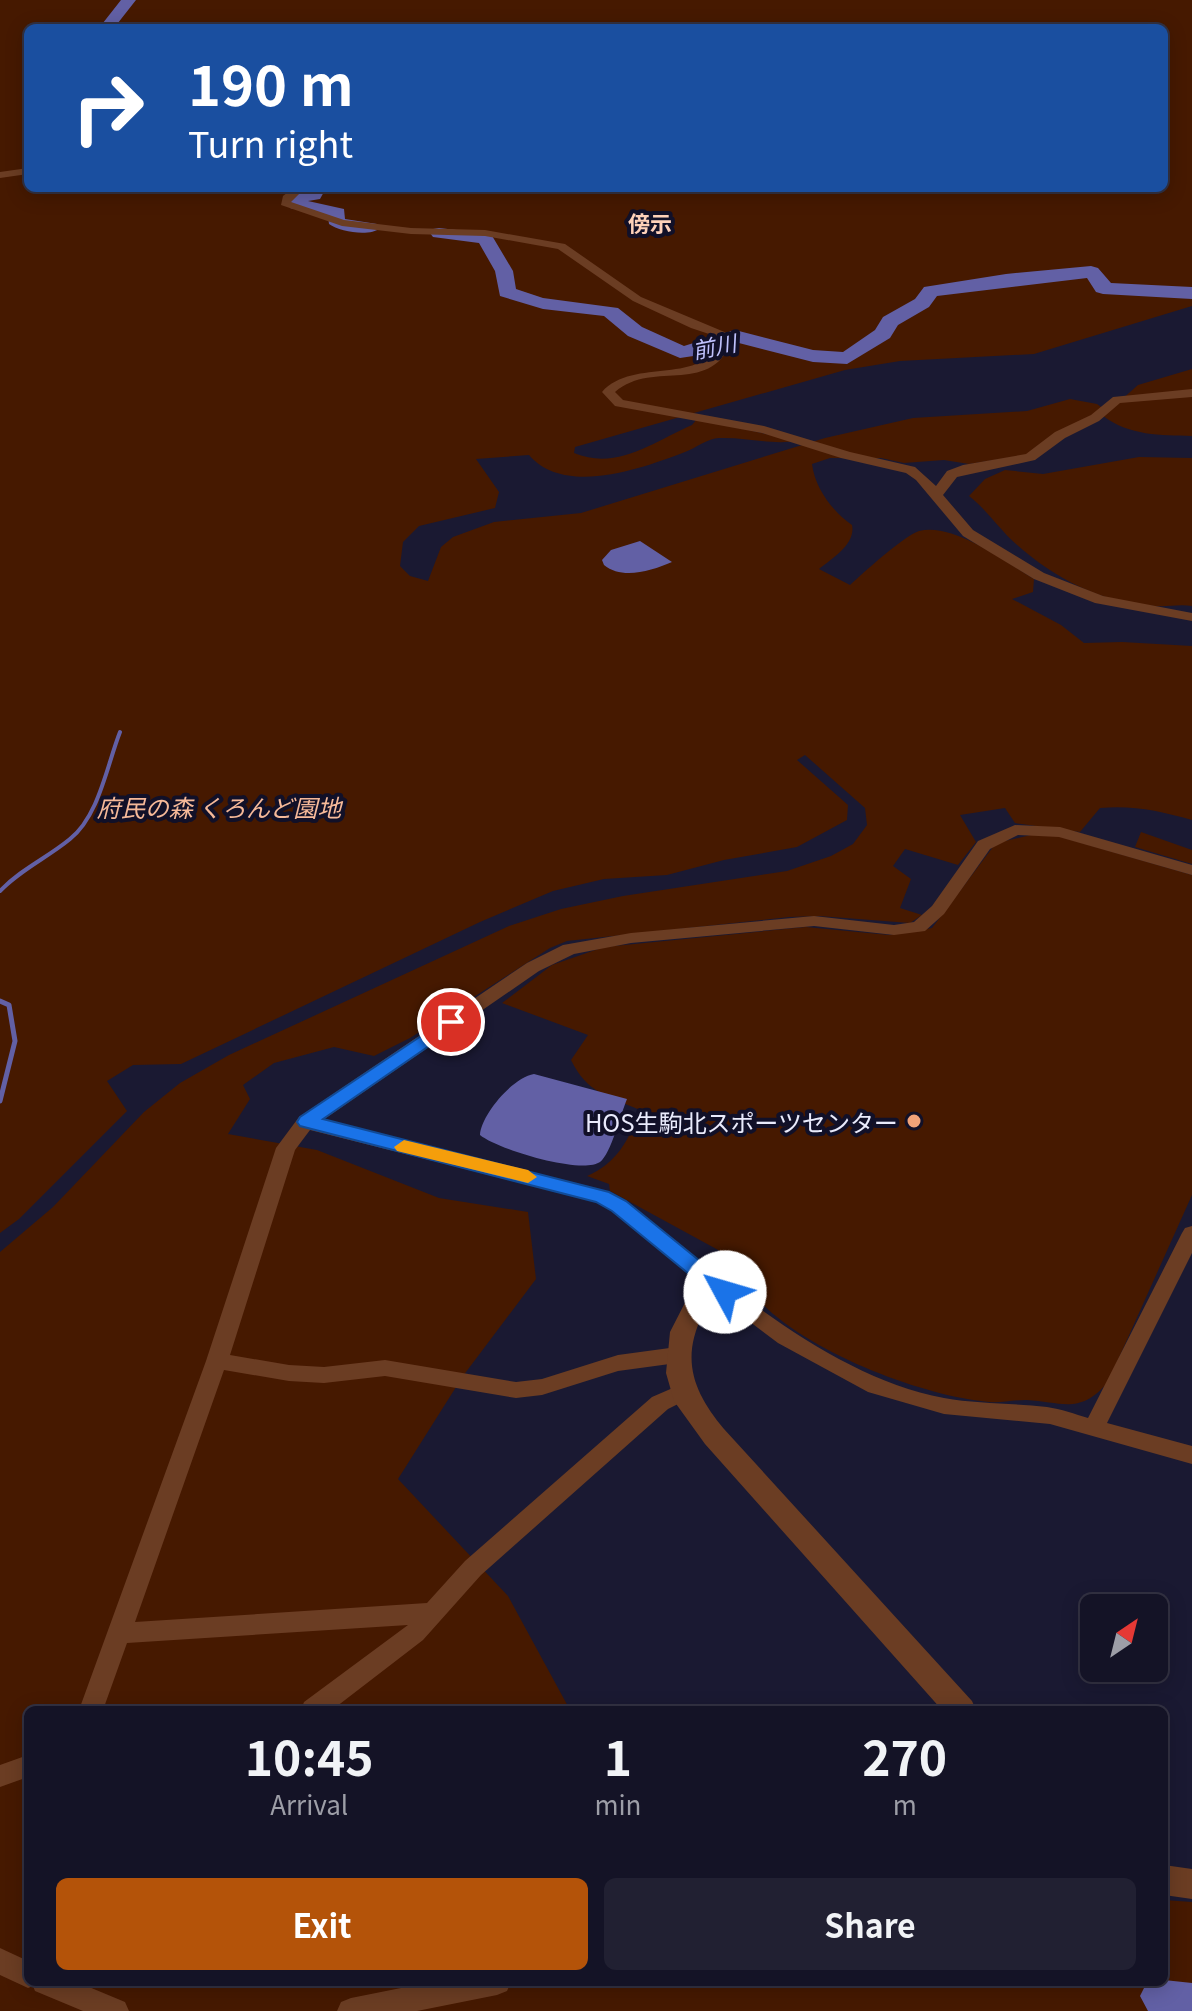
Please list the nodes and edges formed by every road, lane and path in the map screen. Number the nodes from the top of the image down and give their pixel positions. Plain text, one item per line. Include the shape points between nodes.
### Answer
1 (24, 172) edge
2 (0, 175) edge
3 (294, 192) edge
4 (1192, 393) edge
5 (937, 494) junction
6 (1192, 617) edge
7 (1192, 870) edge
8 (306, 1122) junction
9 (1192, 1233) edge
10 (711, 1282) junction
11 (677, 1355) junction
12 (217, 1361) junction
13 (682, 1392) junction
14 (1094, 1428) junction
15 (1192, 1455) edge
16 (432, 1613) junction
17 (119, 1633) junction
18 (92, 1706) edge
19 (318, 1706) edge
20 (957, 1706) edge
21 (24, 1767) edge
22 (0, 1776) edge
23 (1168, 1881) edge
24 (1192, 1884) edge
25 (0, 1961) edge
26 (24, 1973) edge
27 (55, 1986) edge
28 (477, 1986) edge
29 (115, 2011) edge
30 (351, 2011) edge

1 - 2 street
3 - 5 street via 285,203 337,222 485,233 561,246 637,299 729,337 720,353 701,367 635,374 612,386 610,397 632,407 764,430 895,465 921,477
4 - 5 street via 1117,400 1030,457 952,474
5 - 6 street via 968,533 1039,576 1100,600
7 - 8 street via 1060,832 1015,830 984,845 938,910 919,927 894,930 814,921 569,949 521,975
8 - 10 street via 602,1197
8 - 12 street via 286,1148
9 - 14 street
10 - 11 street via 685,1319
10 - 14 street via 785,1337 876,1386 944,1406 1050,1416
11 - 12 street via 618,1363 516,1390 399,1369 324,1375
11 - 13 street
12 - 17 street
13 - 16 street via 660,1403 484,1557
13 - 20 street via 730,1453
14 - 15 street
16 - 17 street
16 - 19 street via 415,1633
17 - 18 street
21 - 22 street
23 - 24 street
25 - 26 street
27 - 29 street
28 - 30 street

